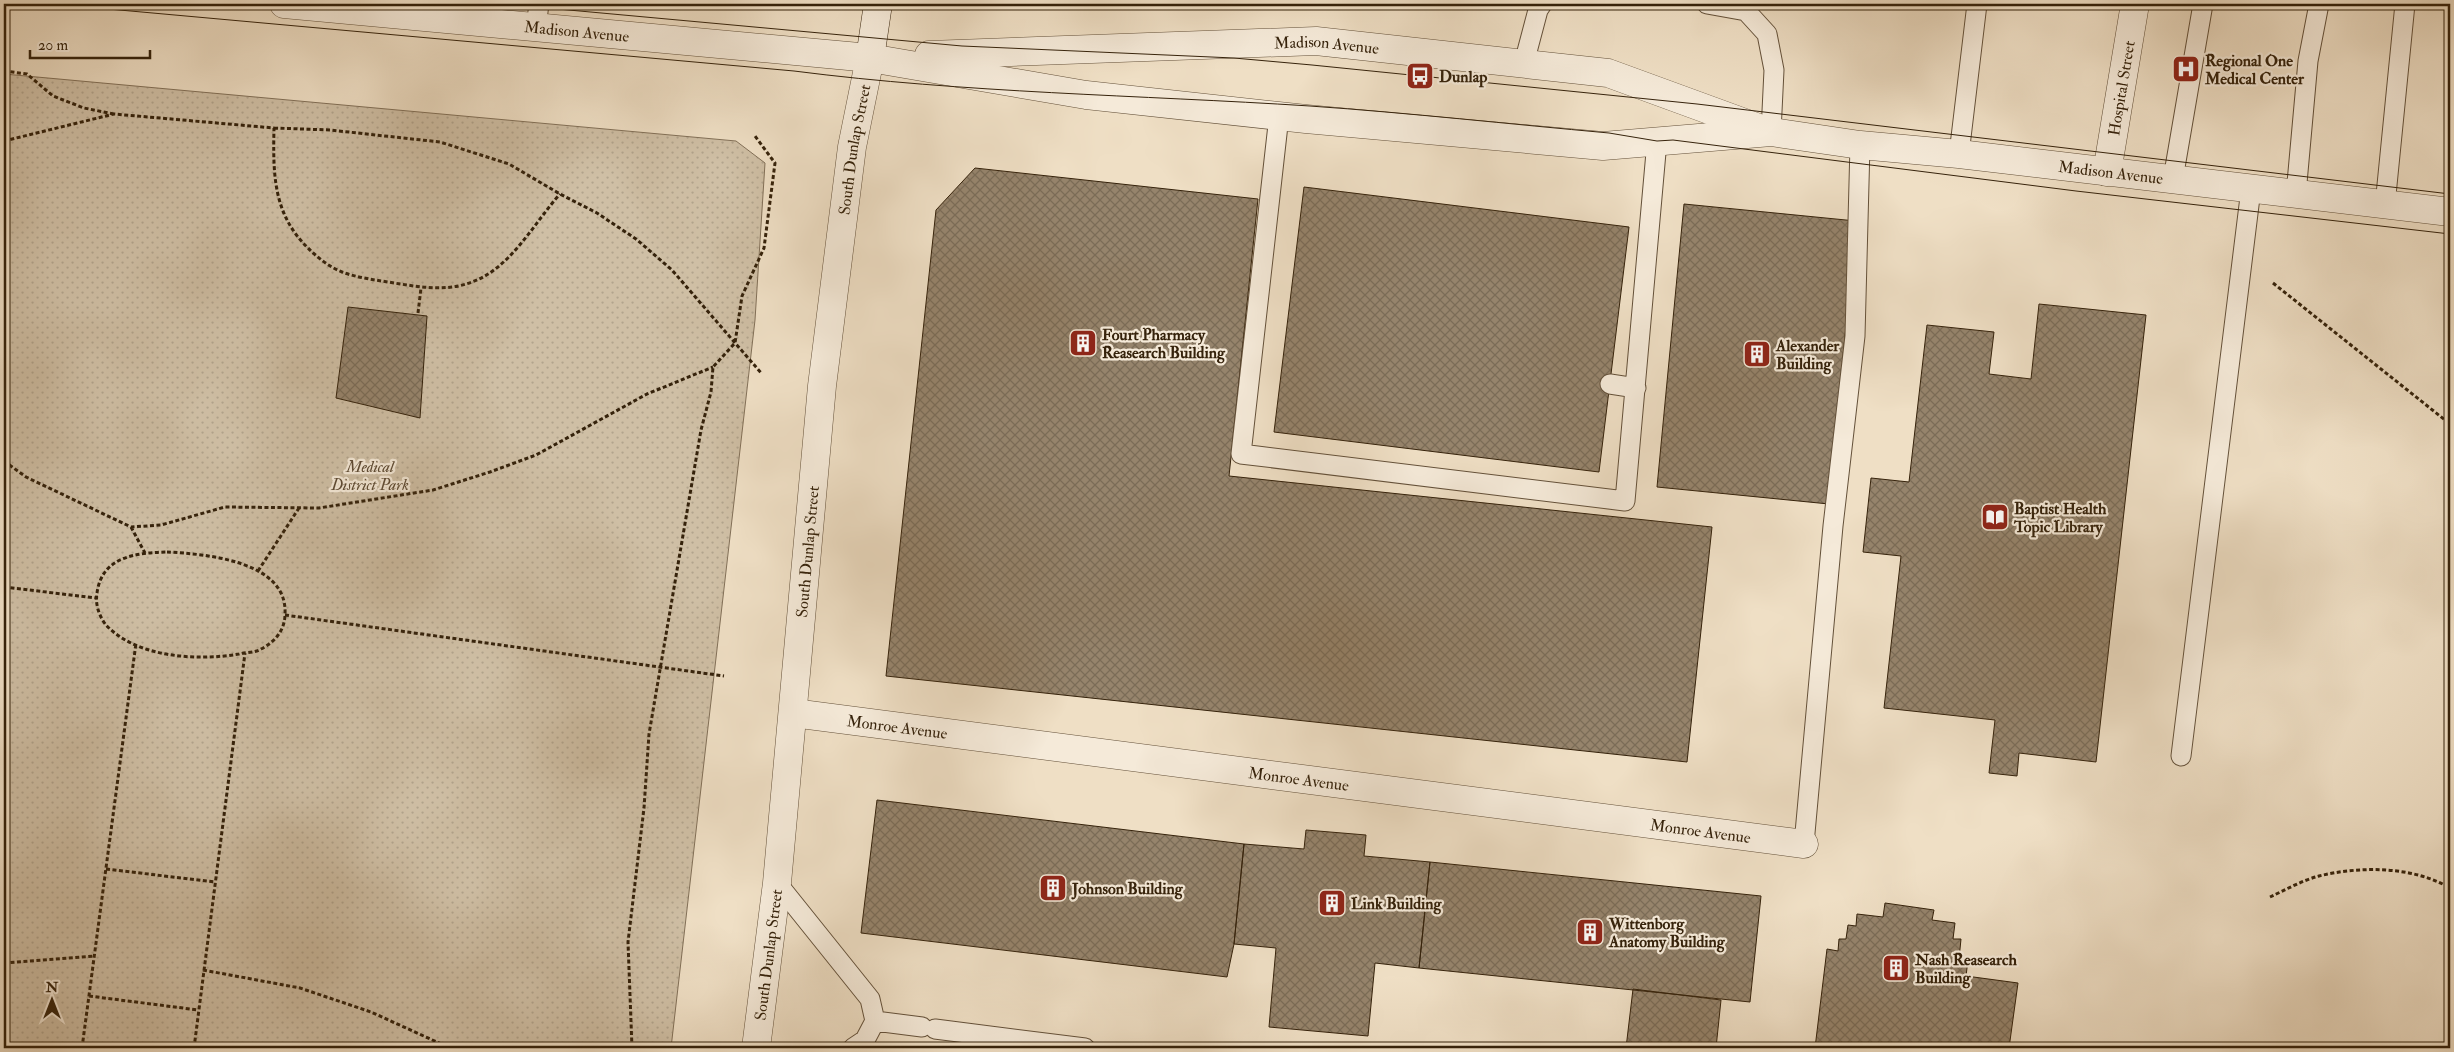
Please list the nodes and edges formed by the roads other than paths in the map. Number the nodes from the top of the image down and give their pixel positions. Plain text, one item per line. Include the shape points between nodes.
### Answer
1 (284, 4) edge
2 (878, 4) edge
3 (1542, 4) edge
4 (1707, 4) edge
5 (1977, 4) edge
6 (2135, 4) edge
7 (2202, 4) edge
8 (2319, 4) edge
9 (2405, 4) edge
10 (537, 15) edge
11 (870, 58) junction
12 (1524, 63) junction
13 (1279, 116) junction
14 (1771, 132) junction
15 (1657, 142) junction
16 (1860, 145) junction
17 (1959, 154) junction
18 (2107, 172) junction
19 (2173, 179) junction
20 (2250, 189) junction
21 (2296, 194) junction
22 (2385, 205) junction
23 (2450, 212) edge
24 (1610, 384) dead end
25 (1636, 388) junction
26 (793, 713) junction
27 (2180, 756) dead end
28 (1804, 844) joint
29 (777, 883) junction
30 (875, 1021) junction
31 (756, 1048) edge
32 (853, 1048) edge
33 (1085, 1048) edge

1 - 10 street, Madison Avenue
2 - 11 street, South Dunlap Street
3 - 12 lane
4 - 14 lane via 1746,11 1767,34 1774,70
5 - 17 lane
6 - 18 street, Hospital Street
7 - 19 lane
8 - 21 lane via 2308,61
9 - 22 lane
10 - 11 street, Madison Avenue
11 - 12 street, Madison Avenue via 1316,41
11 - 13 street, Madison Avenue via 1086,95
11 - 26 street, South Dunlap Street via 852,147 822,386
12 - 14 street, Madison Avenue via 1608,73
13 - 15 street, Madison Avenue via 1603,146
13 - 25 lane via 1241,454 1625,501
14 - 15 street, Madison Avenue
14 - 16 street, Madison Avenue
15 - 25 lane
16 - 17 street, Madison Avenue
16 - 28 lane via 1855,336 1833,526
17 - 18 street, Madison Avenue
18 - 19 street, Madison Avenue
19 - 20 street, Madison Avenue
20 - 21 street, Madison Avenue
20 - 27 lane
21 - 22 street, Madison Avenue
22 - 23 street, Madison Avenue
24 - 25 lane
26 - 28 street, Monroe Avenue
26 - 29 street, South Dunlap Street
29 - 30 lane via 870,998
29 - 31 street, South Dunlap Street
30 - 32 lane via 865,1040
30 - 33 lane

